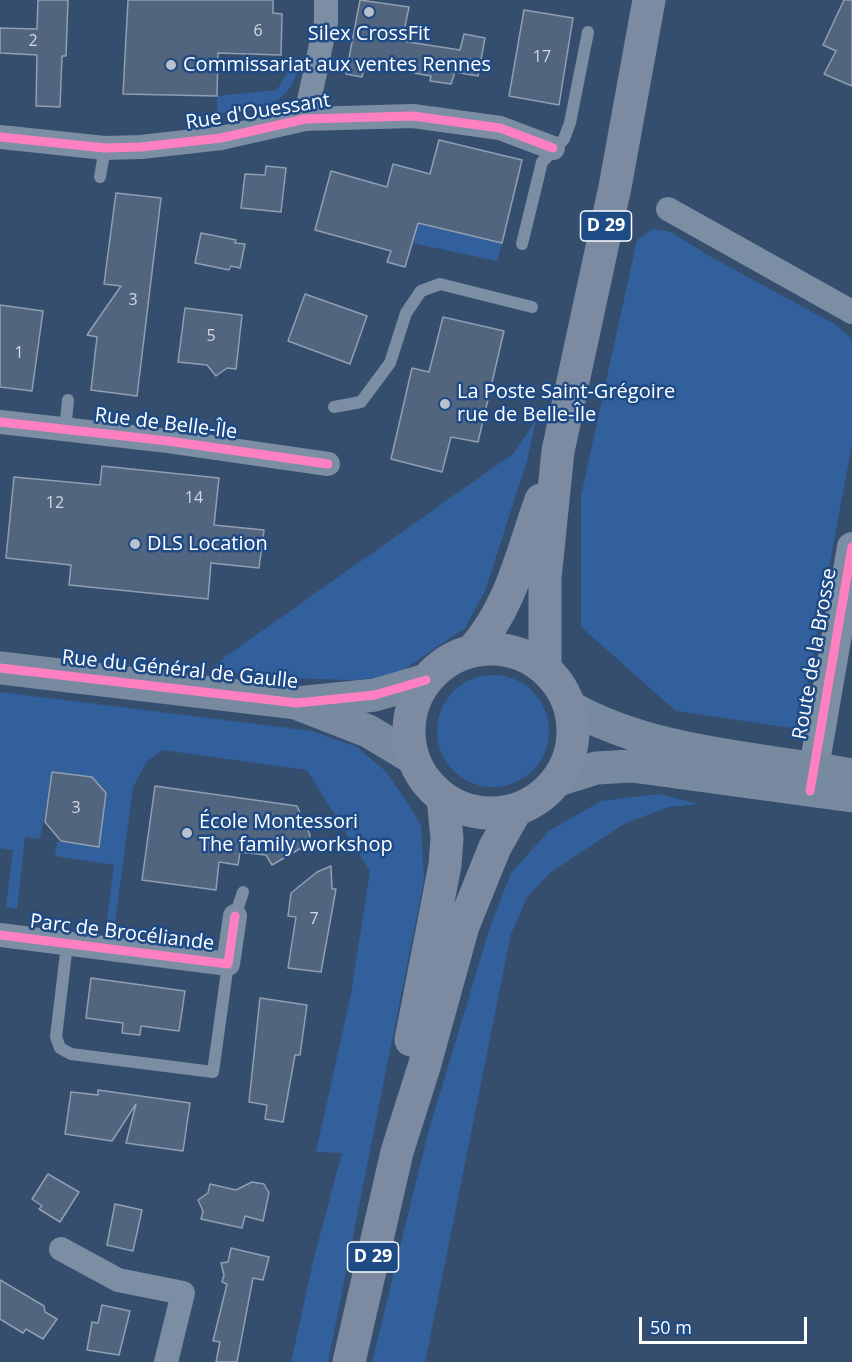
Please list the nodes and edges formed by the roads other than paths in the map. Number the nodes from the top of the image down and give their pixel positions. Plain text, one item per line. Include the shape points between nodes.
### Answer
1 (326, 0) edge
2 (649, 0) edge
3 (588, 32) dead end
4 (306, 119) junction
5 (0, 137) edge
6 (105, 148) junction
7 (553, 148) junction
8 (100, 177) dead end
9 (668, 209) dead end
10 (522, 244) dead end
11 (532, 307) dead end
12 (852, 312) edge
13 (68, 400) dead end
14 (334, 407) dead end
15 (0, 422) edge
16 (65, 430) junction
17 (558, 451) junction
18 (328, 464) dead end
19 (852, 547) edge
20 (473, 650) junction
21 (0, 668) edge
22 (546, 668) junction
23 (426, 680) junction
24 (297, 703) junction
25 (570, 707) junction
26 (413, 758) junction
27 (852, 775) edge
28 (812, 779) junction
29 (558, 780) junction
30 (852, 796) edge
31 (443, 798) junction
32 (516, 810) junction
33 (243, 892) dead end
34 (235, 916) joint
35 (0, 935) edge
36 (67, 944) junction
37 (228, 964) junction
38 (397, 1152) junction
39 (61, 1249) dead end
40 (166, 1362) edge
41 (349, 1362) edge

1 - 4 street via 326,22
2 - 17 main road, D 29 via 617,175
3 - 7 lane via 570,123 564,139
4 - 6 street, Rue d'Ouessant via 221,138
4 - 7 street, Rue d'Ouessant via 449,119 500,128
5 - 6 street, Rue d'Ouessant
6 - 8 lane
7 - 10 lane via 542,162
9 - 12 street
11 - 14 lane via 440,284 421,291 406,313 390,363 361,402
13 - 16 lane
15 - 16 street, Rue de Belle-Île
16 - 18 street, Rue de Belle-Île
17 - 20 main road, D 29 via 507,600
17 - 22 main road, D 29 via 544,596
19 - 28 street, Route de la Brosse
20 - 22 main road via 511,651
20 - 23 main road via 447,662
21 - 24 main road, Rue du Général de Gaulle
22 - 25 main road
23 - 24 main road, Rue du Général de Gaulle via 375,695
23 - 26 main road via 410,717
24 - 26 main road, Rue du Général de Gaulle via 368,732
25 - 28 main road via 599,722 665,743
25 - 29 main road via 572,744
26 - 31 main road
27 - 28 main road
28 - 29 main road via 632,766 596,768
28 - 30 main road
29 - 32 main road via 532,803
31 - 32 main road via 478,812
31 - 38 main road, D 29 via 446,865 405,1066
32 - 38 main road, D 29 via 495,847 463,926
33 - 34 lane
34 - 37 street, Parc de Brocéliande
35 - 36 street, Parc de Brocéliande
36 - 37 street, Parc de Brocéliande
36 - 37 lane via 56,1037 60,1048 71,1054 213,1072
38 - 41 main road, D 29
39 - 40 street via 118,1280 183,1293

